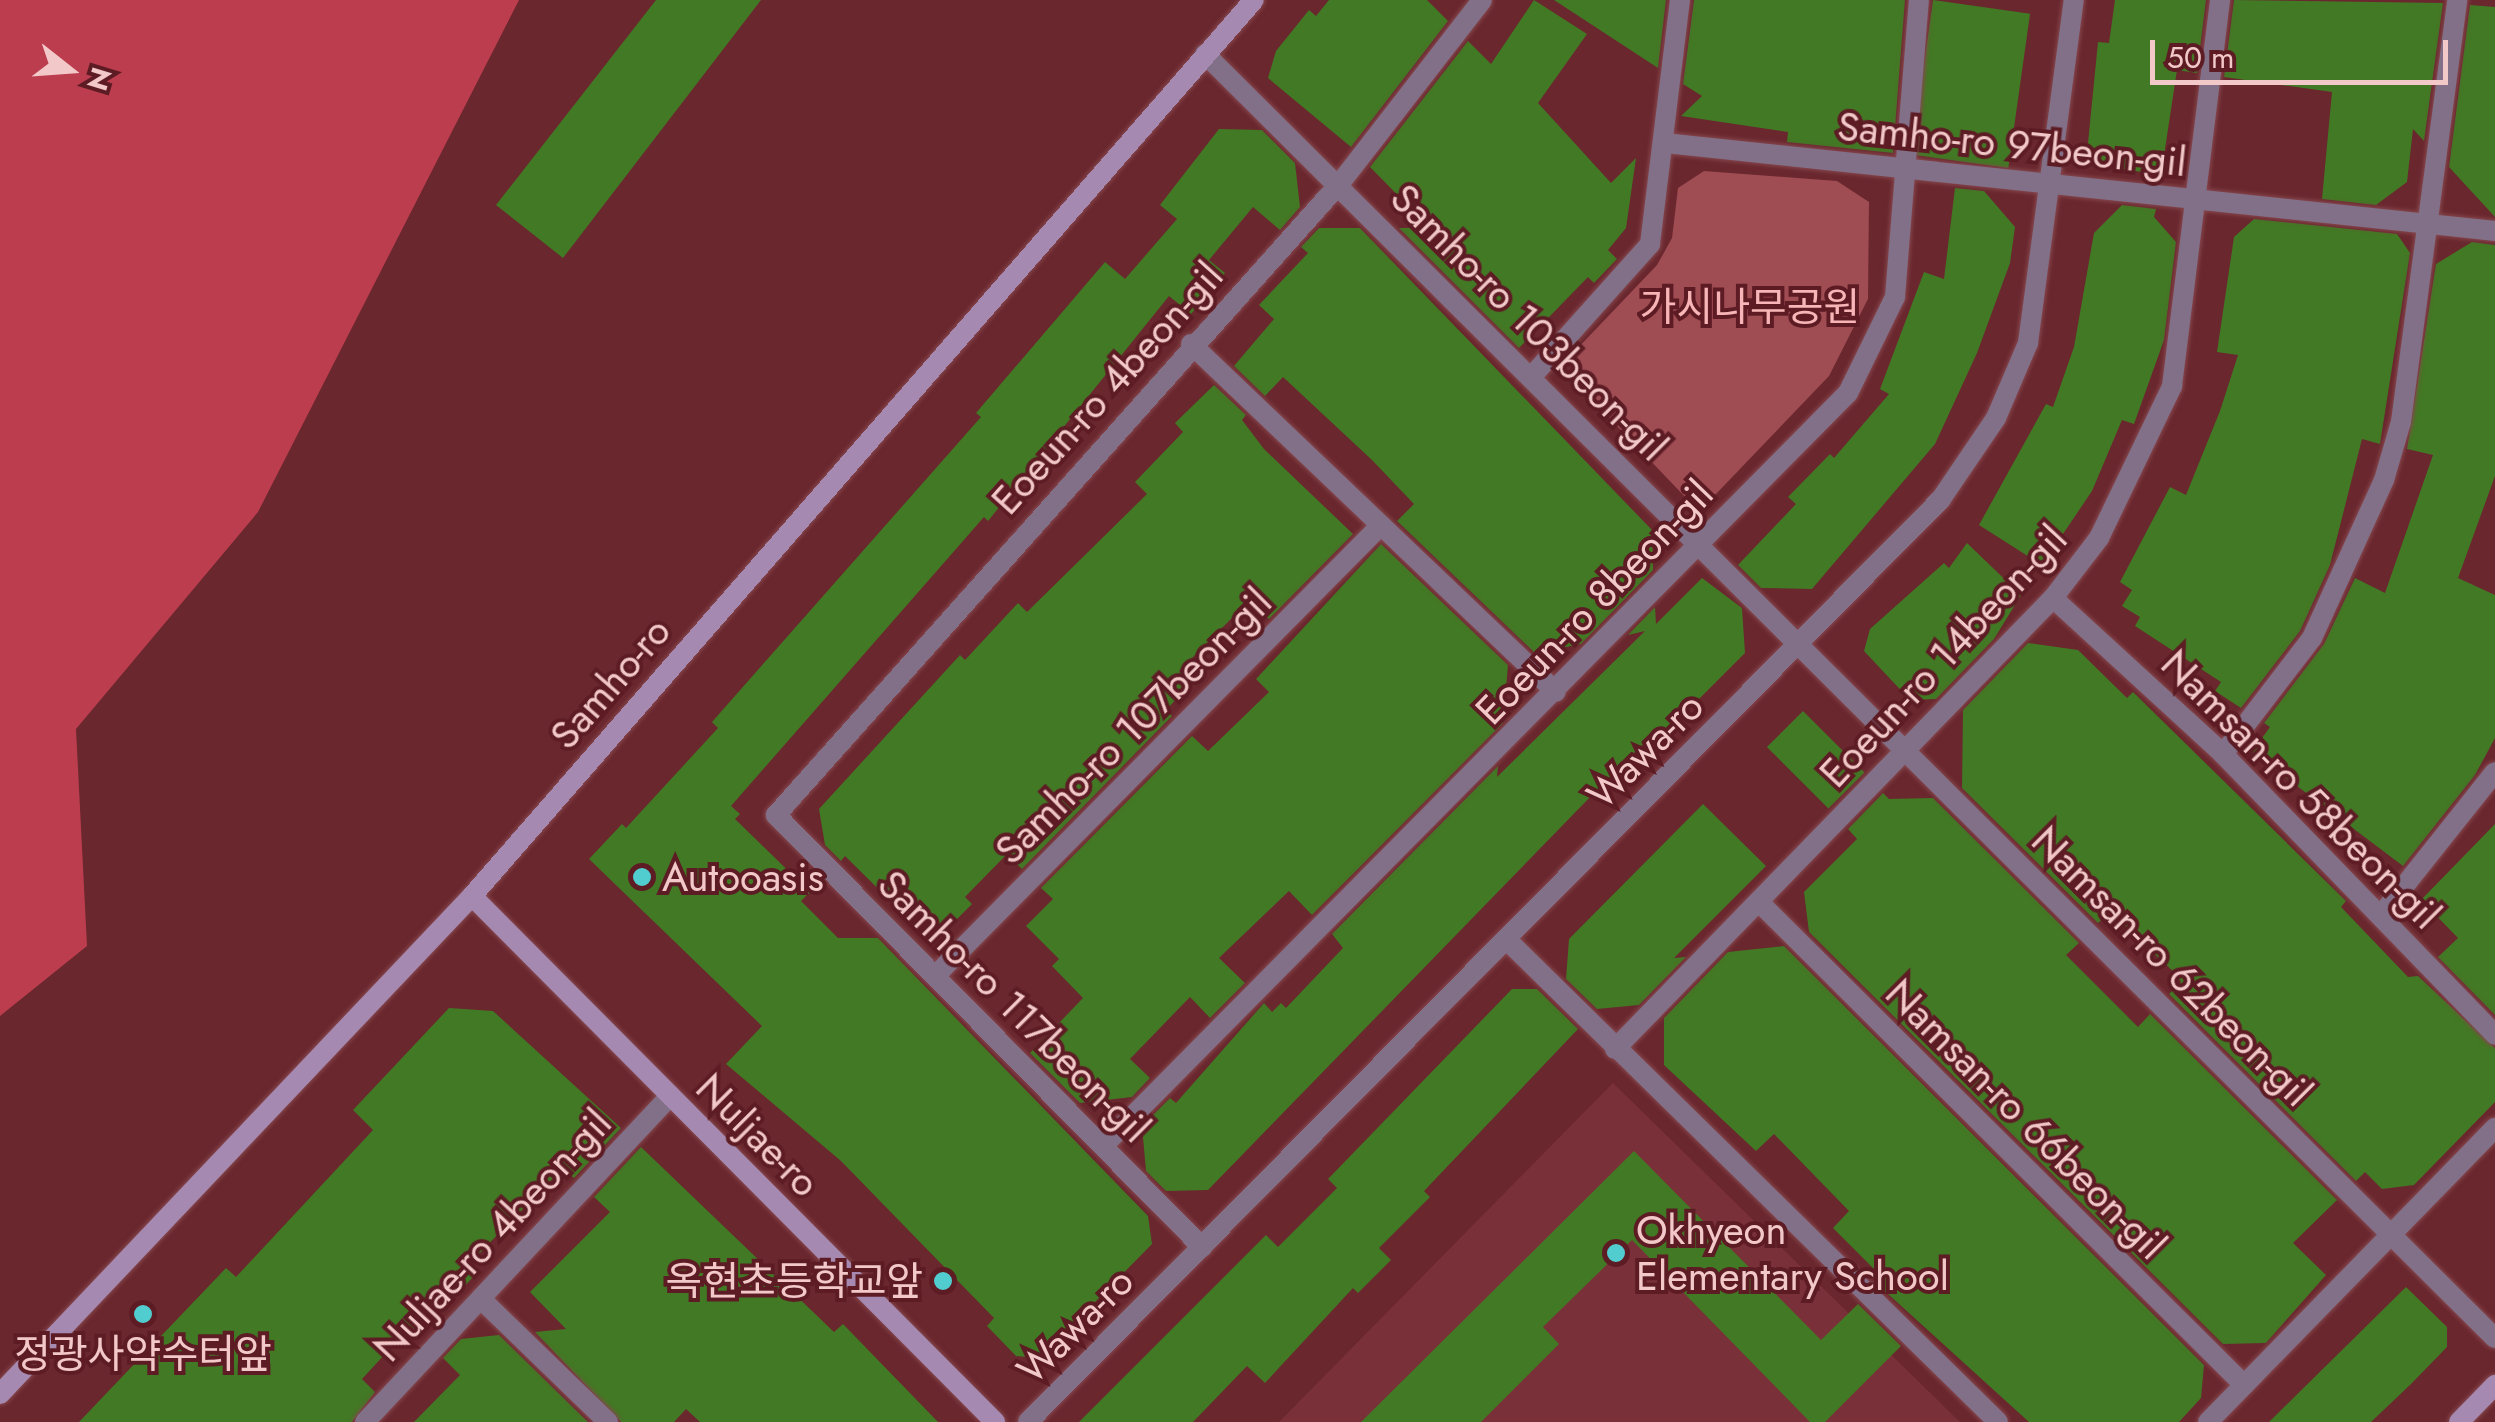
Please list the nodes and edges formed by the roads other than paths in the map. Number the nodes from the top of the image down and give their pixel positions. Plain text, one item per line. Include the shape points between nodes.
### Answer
1 (1254, 0) edge
2 (1482, 0) edge
3 (1680, 0) edge
4 (1919, 0) edge
5 (2074, 0) edge
6 (2220, 0) edge
7 (2456, 0) edge
8 (1205, 54) junction
9 (1664, 144) junction
10 (1901, 166) junction
11 (1341, 182) junction
12 (2053, 187) junction
13 (2199, 200) junction
14 (2427, 225) junction
15 (2495, 231) edge
16 (1191, 344) junction
17 (1533, 375) junction
18 (1381, 525) junction
19 (1700, 544) junction
20 (2053, 598) junction
21 (1799, 643) junction
22 (1556, 692) junction
23 (1907, 750) junction
24 (2223, 754) junction
25 (2495, 772) edge
26 (776, 815) joint
27 (472, 896) junction
28 (1760, 903) junction
29 (2382, 914) junction
30 (1506, 940) junction
31 (935, 976) junction
32 (2495, 1034) edge
33 (1615, 1048) junction
34 (670, 1096) junction
35 (2495, 1128) edge
36 (1103, 1146) junction
37 (2391, 1235) junction
38 (1202, 1247) junction
39 (481, 1299) junction
40 (2495, 1338) edge
41 (2244, 1385) junction
42 (2495, 1385) edge
43 (0, 1394) edge
44 (365, 1422) edge
45 (608, 1422) edge
46 (995, 1422) edge
47 (1028, 1422) edge
48 (1998, 1422) edge
49 (2208, 1422) edge
50 (2459, 1422) edge

1 - 8 main road, Samho-ro
2 - 11 street, Eoeun-ro 4beon-gil
3 - 9 street
4 - 10 street, Eoeun-ro 8beon-gil
5 - 12 street, Wawa-ro
6 - 13 street, Eoeun-ro 14beon-gil
7 - 14 street
8 - 11 street, Samho-ro 103beon-gil
8 - 27 main road, Samho-ro
9 - 10 street, Samho-ro 97beon-gil
9 - 17 street via 1650,244
10 - 12 street, Samho-ro 97beon-gil
10 - 19 street, Eoeun-ro 8beon-gil via 1895,297 1848,393
11 - 16 street, Eoeun-ro 4beon-gil
11 - 17 street, Samho-ro 103beon-gil
12 - 13 street, Samho-ro 97beon-gil
12 - 21 street, Wawa-ro via 2028,343 1996,418 1941,499
13 - 14 street, Samho-ro 97beon-gil
13 - 20 street, Eoeun-ro 14beon-gil via 2172,386 2135,475
14 - 15 street, Samho-ro 97beon-gil
14 - 24 street via 2402,422 2384,480 2312,638
16 - 18 street
16 - 26 street, Eoeun-ro 4beon-gil
17 - 19 street, Samho-ro 103beon-gil
18 - 22 street
18 - 31 street, Samho-ro 107beon-gil
19 - 21 street, Samho-ro 103beon-gil
19 - 22 street, Eoeun-ro 8beon-gil
20 - 23 street, Eoeun-ro 14beon-gil
20 - 24 street, Namsan-ro 58beon-gil
21 - 23 street, Namsan-ro 62beon-gil
21 - 30 street, Wawa-ro
22 - 36 street, Eoeun-ro 8beon-gil
23 - 28 street, Eoeun-ro 14beon-gil
23 - 37 street, Namsan-ro 62beon-gil
24 - 29 street, Namsan-ro 58beon-gil
25 - 29 street
26 - 31 street, Samho-ro 117beon-gil
27 - 34 main road, Nuljae-ro
27 - 43 main road, Samho-ro
28 - 33 street, Eoeun-ro 14beon-gil
28 - 41 street, Namsan-ro 66beon-gil
29 - 32 street, Namsan-ro 58beon-gil
30 - 33 street
30 - 38 street, Wawa-ro
31 - 36 street, Samho-ro 117beon-gil
33 - 48 street
34 - 39 street, Nuljae-ro 4beon-gil
34 - 46 main road, Nuljae-ro
35 - 37 street
36 - 38 street, Samho-ro 117beon-gil
37 - 40 street, Namsan-ro 62beon-gil
37 - 41 street
38 - 47 street, Wawa-ro
39 - 44 street, Nuljae-ro 4beon-gil
39 - 45 street
41 - 49 street
42 - 50 main road

